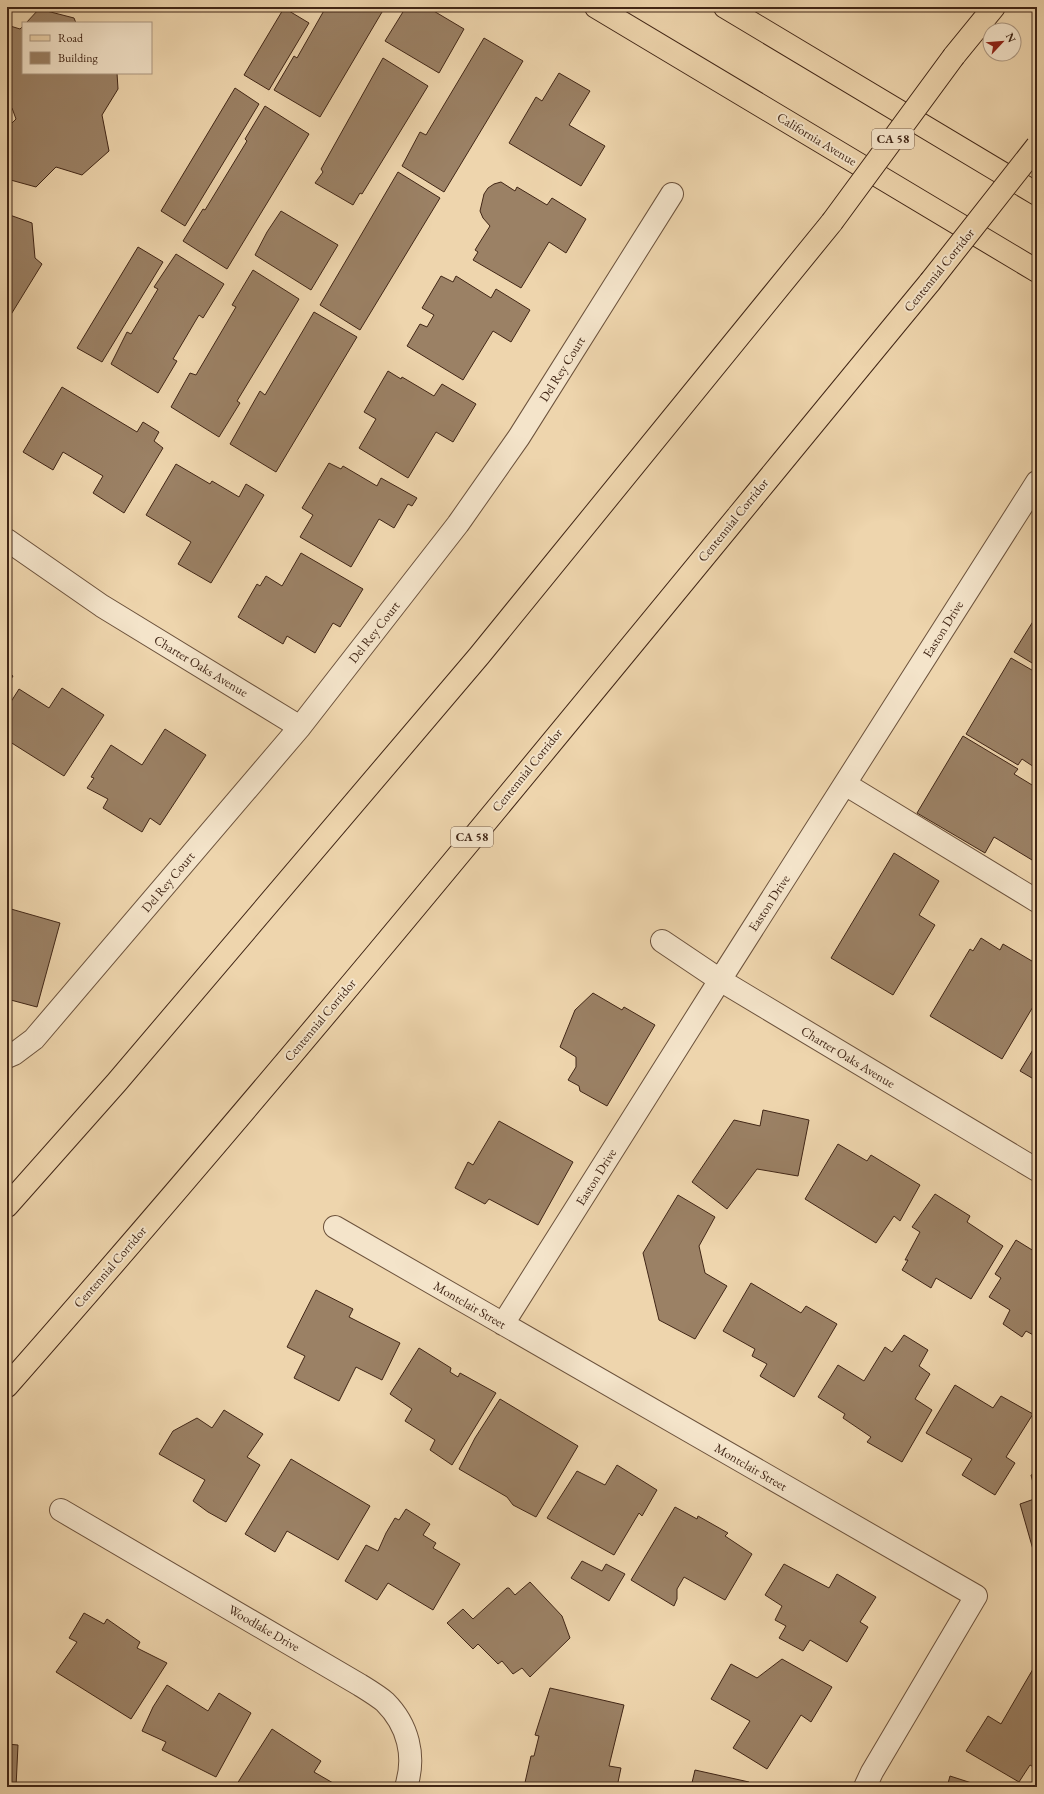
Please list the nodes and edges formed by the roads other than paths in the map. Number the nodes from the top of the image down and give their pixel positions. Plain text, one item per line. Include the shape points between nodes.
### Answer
1 (596, 7) edge
2 (725, 7) edge
3 (994, 7) edge
4 (1037, 146) edge
5 (672, 194) dead end
6 (1037, 194) edge
7 (1037, 271) edge
8 (1037, 482) edge
9 (7, 540) edge
10 (300, 727) junction
11 (845, 784) junction
12 (1037, 901) edge
13 (662, 941) dead end
14 (720, 980) junction
15 (7, 1057) edge
16 (1037, 1170) edge
17 (7, 1206) edge
18 (334, 1227) dead end
19 (503, 1324) junction
20 (7, 1386) edge
21 (61, 1510) dead end
22 (406, 1787) edge
23 (865, 1787) edge

1 - 7 main road, California Avenue
2 - 6 main road
3 - 17 main road, CA 58, bridge via 954,56 832,222 474,662 117,1082
4 - 20 main road, Centennial Corridor / CA 58, bridge via 930,282 448,867
5 - 10 street, Del Rey Court via 519,437 458,524
8 - 11 street, Easton Drive
9 - 10 street, Charter Oaks Avenue via 102,606
10 - 15 street, Del Rey Court via 34,1039
11 - 12 street
11 - 14 street, Easton Drive
13 - 14 street, Charter Oaks Avenue
14 - 16 street, Charter Oaks Avenue
14 - 19 street, Easton Drive
18 - 19 street, Montclair Street
19 - 23 street, Montclair Street via 976,1596
21 - 22 street, Woodlake Drive via 384,1701 398,1716 407,1736 411,1759

